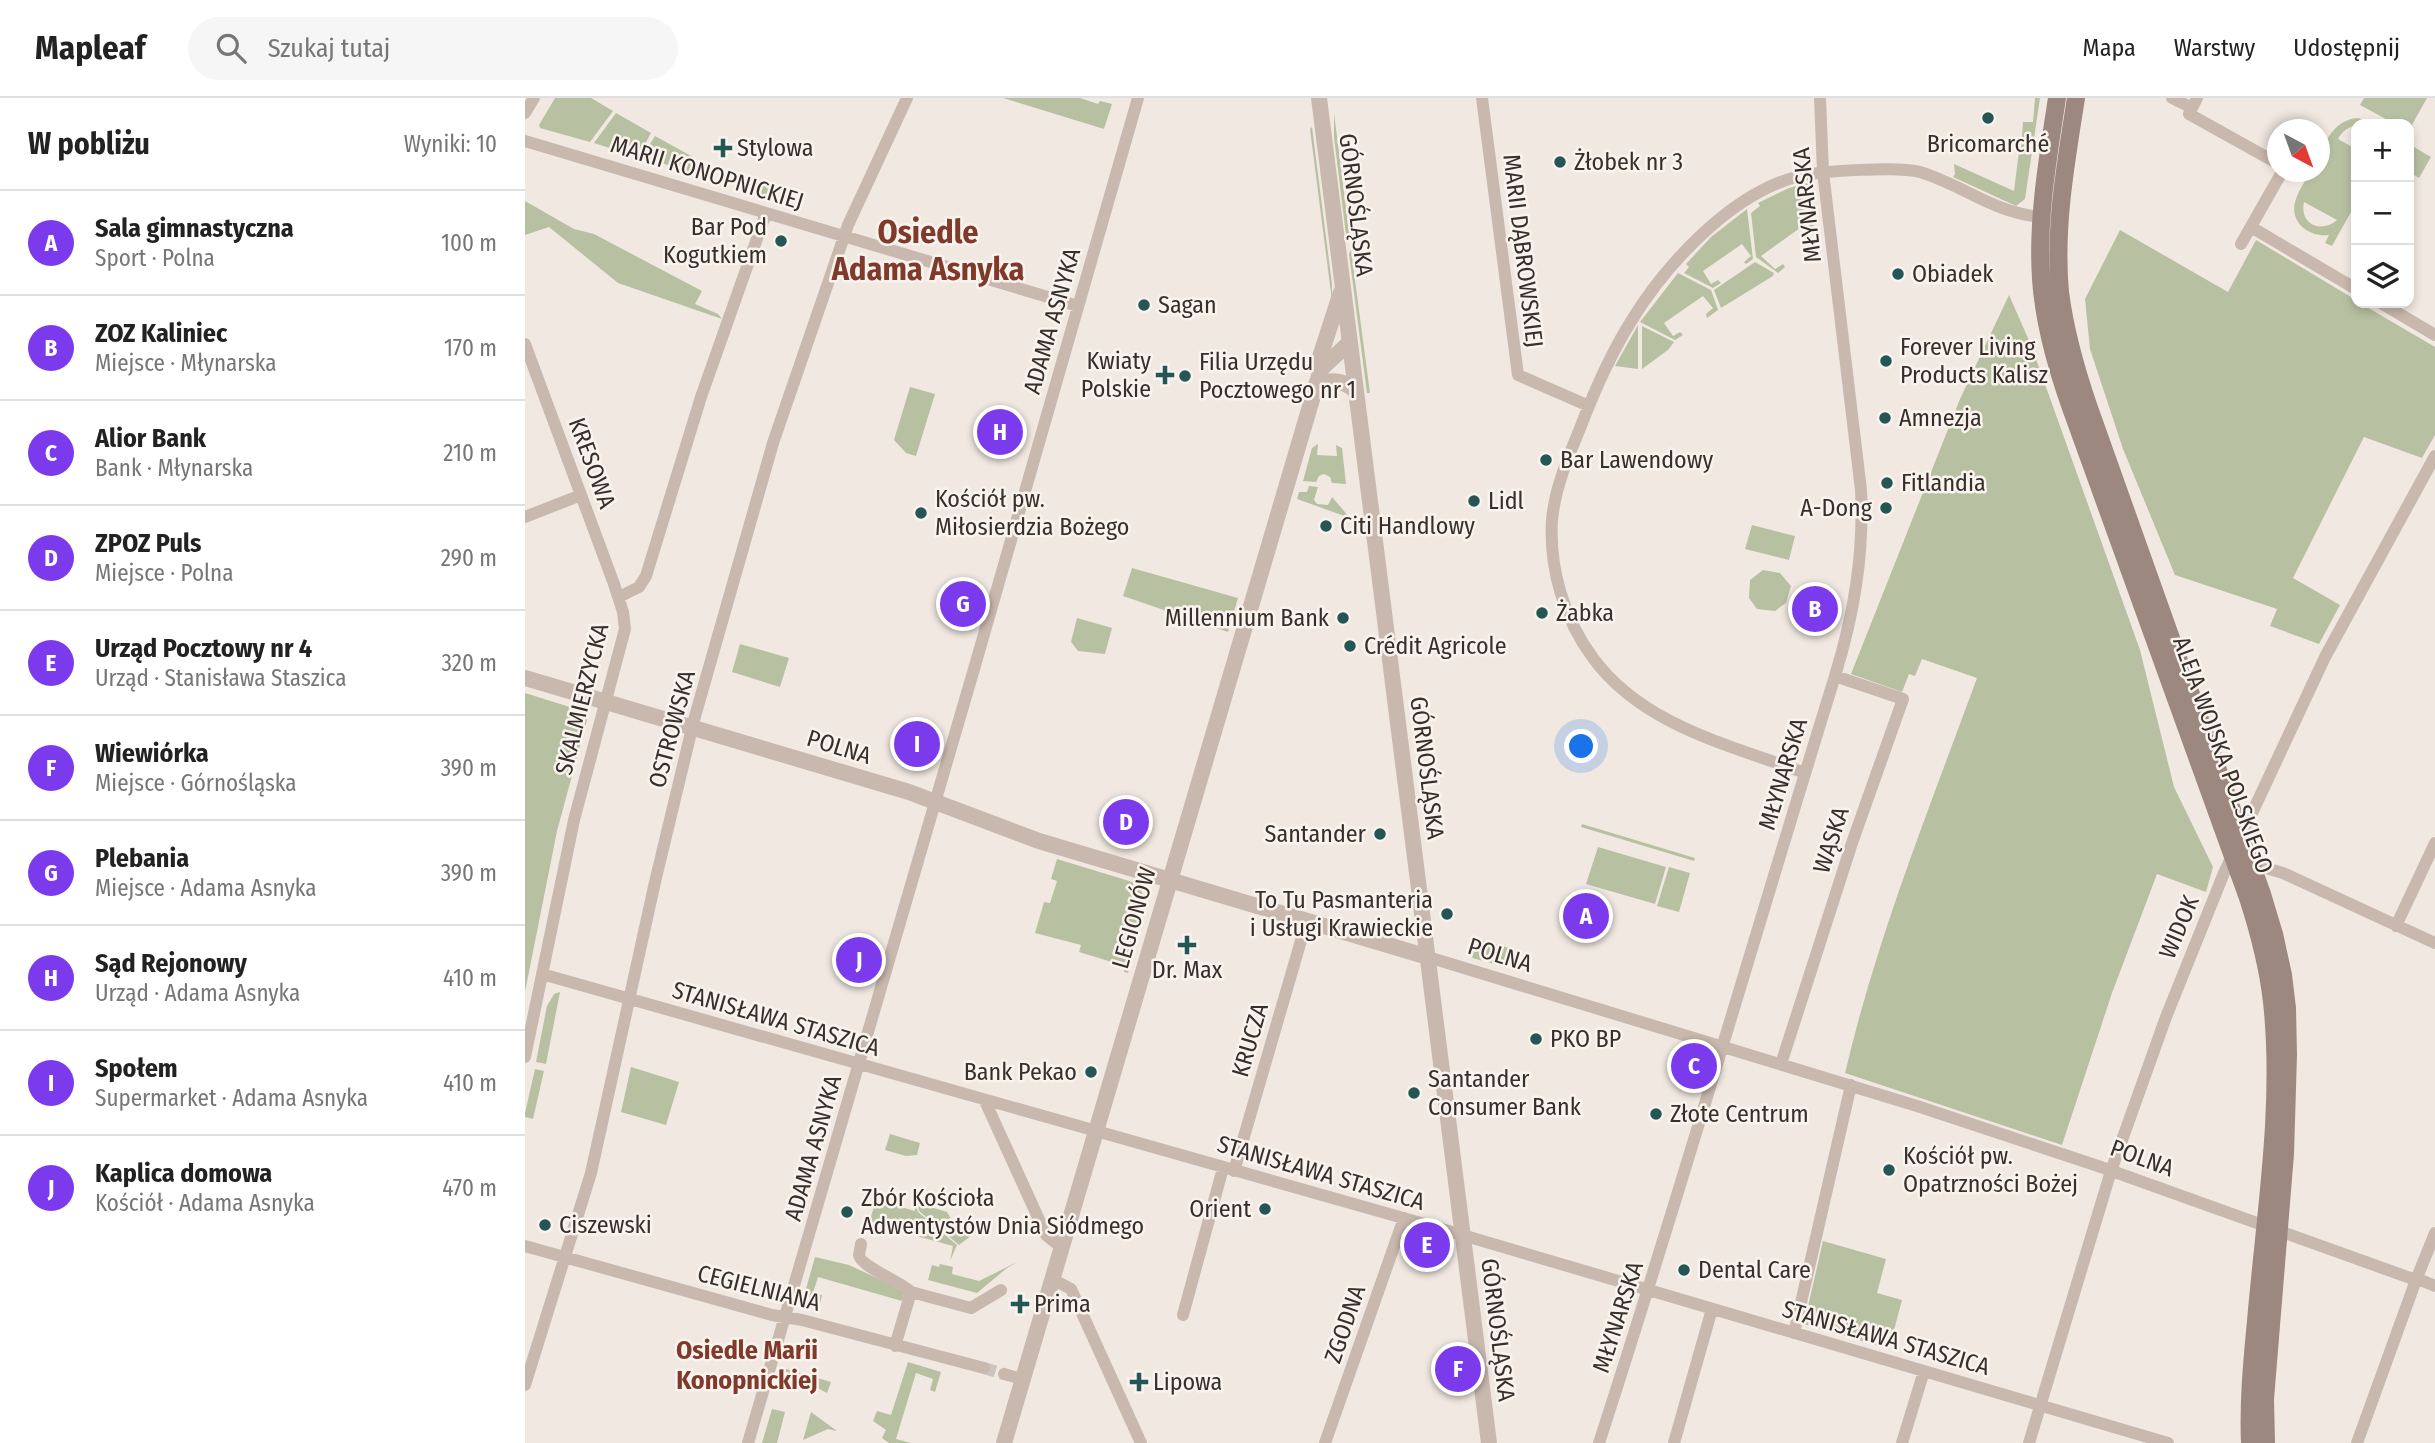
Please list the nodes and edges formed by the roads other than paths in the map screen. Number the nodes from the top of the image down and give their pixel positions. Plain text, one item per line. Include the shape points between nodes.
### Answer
1 (534, 98) edge
2 (907, 98) edge
3 (1138, 98) edge
4 (1319, 98) edge
5 (1482, 98) edge
6 (1820, 98) edge
7 (2057, 98) edge
8 (2076, 98) edge
9 (2172, 98) edge
10 (2195, 103) edge
11 (525, 113) edge
12 (525, 141) edge
13 (2267, 157) edge
14 (1823, 172) junction
15 (2276, 182) edge
16 (766, 213) junction
17 (2041, 217) junction
18 (2251, 227) junction
19 (845, 236) junction
20 (2241, 244) dead end
21 (1343, 286) junction
22 (2351, 286) edge
23 (1078, 306) junction
24 (2390, 308) edge
25 (2435, 334) edge
26 (1350, 342) junction
27 (1325, 343) junction
28 (525, 344) edge
29 (1321, 369) junction
30 (1315, 386) junction
31 (1356, 391) junction
32 (1588, 407) junction
33 (2435, 456) edge
34 (581, 495) junction
35 (525, 517) edge
36 (619, 597) junction
37 (1835, 676) junction
38 (525, 678) edge
39 (606, 702) junction
40 (692, 727) junction
41 (1805, 773) junction
42 (935, 801) junction
43 (2242, 835) junction
44 (2435, 843) edge
45 (2233, 854) junction
46 (2252, 864) junction
47 (1170, 880) junction
48 (2245, 891) junction
49 (2216, 893) junction
50 (1307, 920) junction
51 (2396, 926) junction
52 (2435, 943) edge
53 (1428, 957) junction
54 (542, 974) junction
55 (629, 999) junction
56 (1721, 1045) junction
57 (525, 1057) edge
58 (1781, 1064) junction
59 (859, 1065) junction
60 (1851, 1085) junction
61 (985, 1101) junction
62 (1095, 1132) junction
63 (1229, 1169) junction
64 (2111, 1171) junction
65 (1404, 1218) junction
66 (2272, 1228) junction
67 (2435, 1233) edge
68 (1463, 1236) junction
69 (862, 1244) dead end
70 (525, 1246) edge
71 (1061, 1247) junction
72 (565, 1258) junction
73 (1052, 1279) junction
74 (2416, 1279) junction
75 (2435, 1286) edge
76 (1001, 1290) dead end
77 (1649, 1291) junction
78 (911, 1292) junction
79 (1712, 1309) junction
80 (1183, 1315) dead end
81 (785, 1317) junction
82 (1794, 1333) junction
83 (895, 1346) junction
84 (984, 1368) tunnel mouth
85 (1924, 1371) junction
86 (1004, 1374) tunnel mouth
87 (1023, 1379) junction
88 (525, 1385) edge
89 (2040, 1405) junction
90 (2153, 1441) edge
91 (748, 1443) edge
92 (1004, 1443) edge
93 (1141, 1443) edge
94 (1325, 1443) edge
95 (1489, 1443) edge
96 (1599, 1443) edge
97 (1674, 1443) edge
98 (1902, 1443) edge
99 (2029, 1443) edge
100 (2168, 1443) edge
101 (2249, 1443) edge
102 (2266, 1443) edge
103 (2357, 1443) edge

1 - 11 street
2 - 19 street, OSTROWSKA
3 - 23 street, ADAMA ASNYKA
4 - 21 street, GÓRNOŚLĄSKA
5 - 32 street, MARII DĄBROWSKIEJ via 1518,375
6 - 14 street, MŁYNARSKA
7 - 17 main road, ALEJA WOJSKA POLSKIEGO
8 - 43 main road, ALEJA WOJSKA POLSKIEGO via 2059,230 2067,333 2089,408
9 - 10 street
10 - 13 street via 2189,114
12 - 16 street, MARII KONOPNICKIEJ
14 - 17 street via 1917,171 2011,213
14 - 32 street via 1798,176 1765,190 1697,240 1636,313
14 - 37 street, MŁYNARSKA via 1862,510 1857,588
15 - 18 street
16 - 19 street, MARII KONOPNICKIEJ
16 - 36 street, SKALMIERZYCKA via 701,397 645,581
17 - 45 main road, ALEJA WOJSKA POLSKIEGO via 2043,299 2061,380
18 - 20 street
18 - 22 street
19 - 23 street, MARII KONOPNICKIEJ
19 - 40 street, OSTROWSKA via 773,443
21 - 26 street, GÓRNOŚLĄSKA
21 - 27 street, LEGIONÓW
23 - 42 street, ADAMA ASNYKA
24 - 25 street
26 - 27 street
26 - 29 street
26 - 31 street, GÓRNOŚLĄSKA
27 - 29 street, LEGIONÓW
28 - 34 street, KRESOWA
29 - 30 street, LEGIONÓW
30 - 31 street via 1338,381
30 - 47 street, LEGIONÓW
31 - 53 street, GÓRNOŚLĄSKA
32 - 41 street via 1560,481 1552,527 1558,584 1579,637 1613,682 1653,714
33 - 43 street, WIDOK via 2325,657
34 - 35 street
34 - 36 street, KRESOWA
36 - 39 street, SKALMIERZYCKA via 624,638
37 - 41 street, MŁYNARSKA
37 - 58 street, WĄSKA via 1903,699
38 - 39 street, POLNA
39 - 40 street, POLNA
39 - 54 street, SKALMIERZYCKA via 571,831
40 - 42 street, POLNA
40 - 55 street, OSTROWSKA
41 - 56 street, MŁYNARSKA
42 - 47 street, POLNA via 1039,841
42 - 59 street, ADAMA ASNYKA
43 - 45 street, WIDOK
43 - 46 main road, ALEJA WOJSKA POLSKIEGO
44 - 51 street
45 - 48 main road, ALEJA WOJSKA POLSKIEGO
45 - 49 street, WIDOK
46 - 51 street via 2283,873
46 - 66 main road, ALEJA WOJSKA POLSKIEGO via 2274,934 2287,1008 2288,1103
47 - 50 street, POLNA
47 - 62 street, LEGIONÓW
48 - 49 street via 2230,887
48 - 66 main road, ALEJA WOJSKA POLSKIEGO via 2266,963 2274,1025
49 - 64 street, WIDOK
50 - 53 street, POLNA
50 - 63 street, KRUCZA
51 - 52 street
53 - 56 street, POLNA
53 - 68 street, GÓRNOŚLĄSKA
54 - 55 street, STANISŁAWA STASZICA
54 - 57 street, SKALMIERZYCKA
55 - 59 street, STANISŁAWA STASZICA
55 - 72 street, OSTROWSKA via 595,1157
56 - 58 street, POLNA
56 - 77 street, MŁYNARSKA
58 - 60 street, POLNA
59 - 61 street, STANISŁAWA STASZICA
59 - 81 street, ADAMA ASNYKA
60 - 64 street, POLNA
60 - 82 street
61 - 62 street, STANISŁAWA STASZICA
61 - 71 street via 1046,1235
62 - 63 street, STANISŁAWA STASZICA
62 - 71 street, LEGIONÓW
63 - 65 street, STANISŁAWA STASZICA
63 - 80 street, KRUCZA
64 - 66 street, POLNA
64 - 89 street, WIDOK
65 - 68 street, STANISŁAWA STASZICA
65 - 94 street, ZGODNA
66 - 74 street, POLNA
66 - 101 main road, ALEJA WOJSKA POLSKIEGO via 2249,1403
66 - 102 main road, ALEJA WOJSKA POLSKIEGO
67 - 74 street
68 - 77 street, STANISŁAWA STASZICA
68 - 95 street, GÓRNOŚLĄSKA
69 - 78 street via 862,1261
70 - 72 street, CEGIELNIANA
71 - 73 street, LEGIONÓW
72 - 81 street, CEGIELNIANA
72 - 88 street, OSTROWSKA
73 - 87 street, LEGIONÓW
73 - 93 street via 1071,1289
74 - 75 street, POLNA
74 - 103 street
76 - 78 street via 971,1308
77 - 79 street, STANISŁAWA STASZICA
77 - 96 street, MŁYNARSKA
78 - 83 street
79 - 82 street, STANISŁAWA STASZICA
79 - 97 street
81 - 83 street, CEGIELNIANA
81 - 91 street, ADAMA ASNYKA
82 - 85 street, STANISŁAWA STASZICA
83 - 84 street, CEGIELNIANA
85 - 89 street, STANISŁAWA STASZICA
85 - 98 street
86 - 87 street
87 - 92 street, LEGIONÓW
89 - 90 street, STANISŁAWA STASZICA
89 - 99 street, WIDOK
90 - 100 street, STANISŁAWA STASZICA

